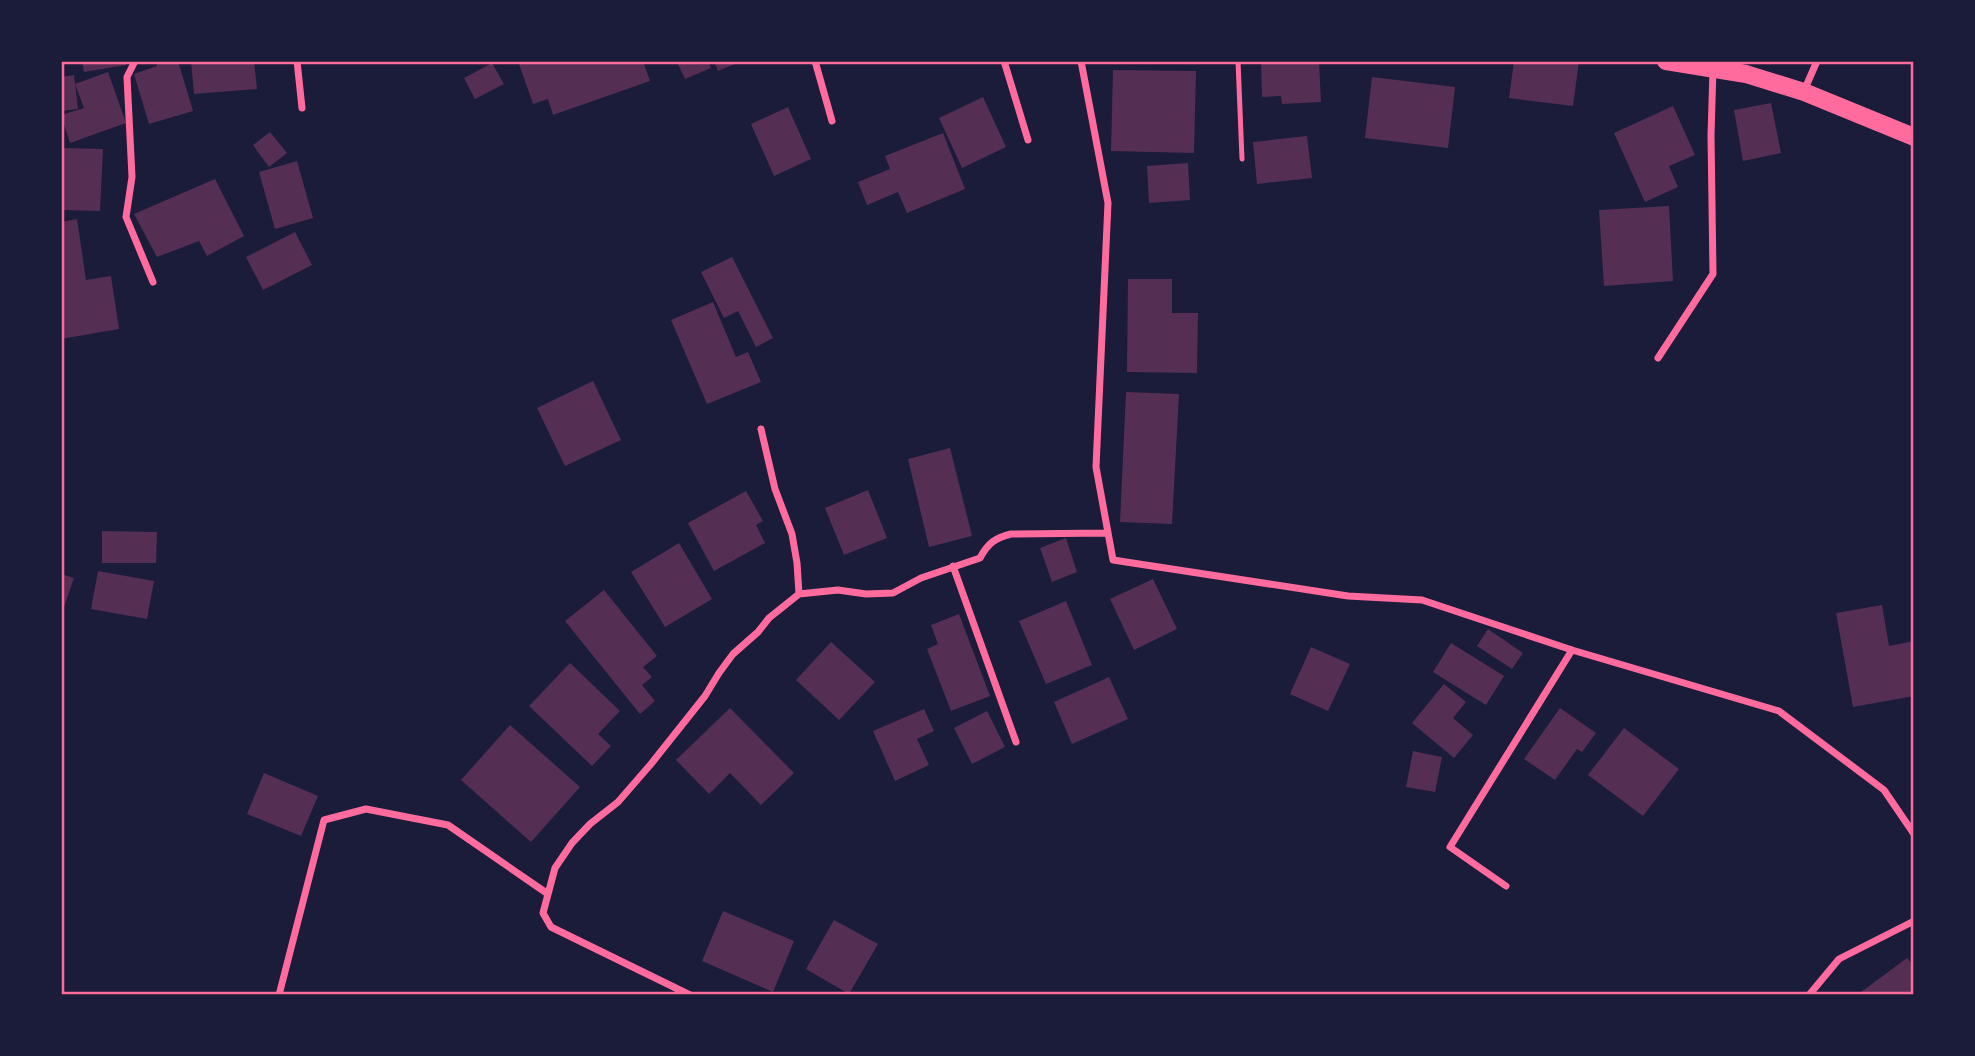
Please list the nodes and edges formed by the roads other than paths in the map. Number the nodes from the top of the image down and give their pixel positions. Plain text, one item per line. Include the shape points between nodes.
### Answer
1 (135, 61) edge
2 (297, 61) edge
3 (815, 61) edge
4 (1004, 61) edge
5 (1081, 61) edge
6 (1238, 61) edge
7 (1667, 61) edge
8 (1817, 61) edge
9 (1713, 68) junction
10 (1804, 92) junction
11 (302, 108) dead end
12 (832, 121) dead end
13 (1914, 137) edge
14 (1028, 140) dead end
15 (1242, 159) dead end
16 (153, 282) dead end
17 (1658, 358) dead end
18 (761, 429) dead end
19 (1107, 533) junction
20 (953, 566) junction
21 (799, 594) junction
22 (1572, 650) junction
23 (1016, 743) dead end
24 (1914, 834) edge
25 (1506, 886) dead end
26 (548, 894) junction
27 (1914, 921) edge
28 (279, 995) edge
29 (690, 995) edge
30 (1809, 995) edge

1 - 16 street via 127,77 132,177 126,217
2 - 11 street
3 - 12 street
4 - 14 street
5 - 19 street via 1108,203 1096,467
6 - 15 lane
7 - 9 main road
8 - 10 street
9 - 10 main road
9 - 17 street via 1713,274
10 - 13 main road
18 - 21 street via 775,489 792,534
19 - 20 street via 996,537 980,558
19 - 22 street via 1113,560 1348,596 1422,600
20 - 21 street via 893,593 838,590
20 - 23 street
21 - 26 street via 733,654 651,764 618,802 572,843 555,869
22 - 24 street via 1779,711 1884,790
22 - 25 street via 1450,847
26 - 28 street via 448,825 366,809 324,820
26 - 29 street via 544,914 551,927
27 - 30 street via 1839,959

